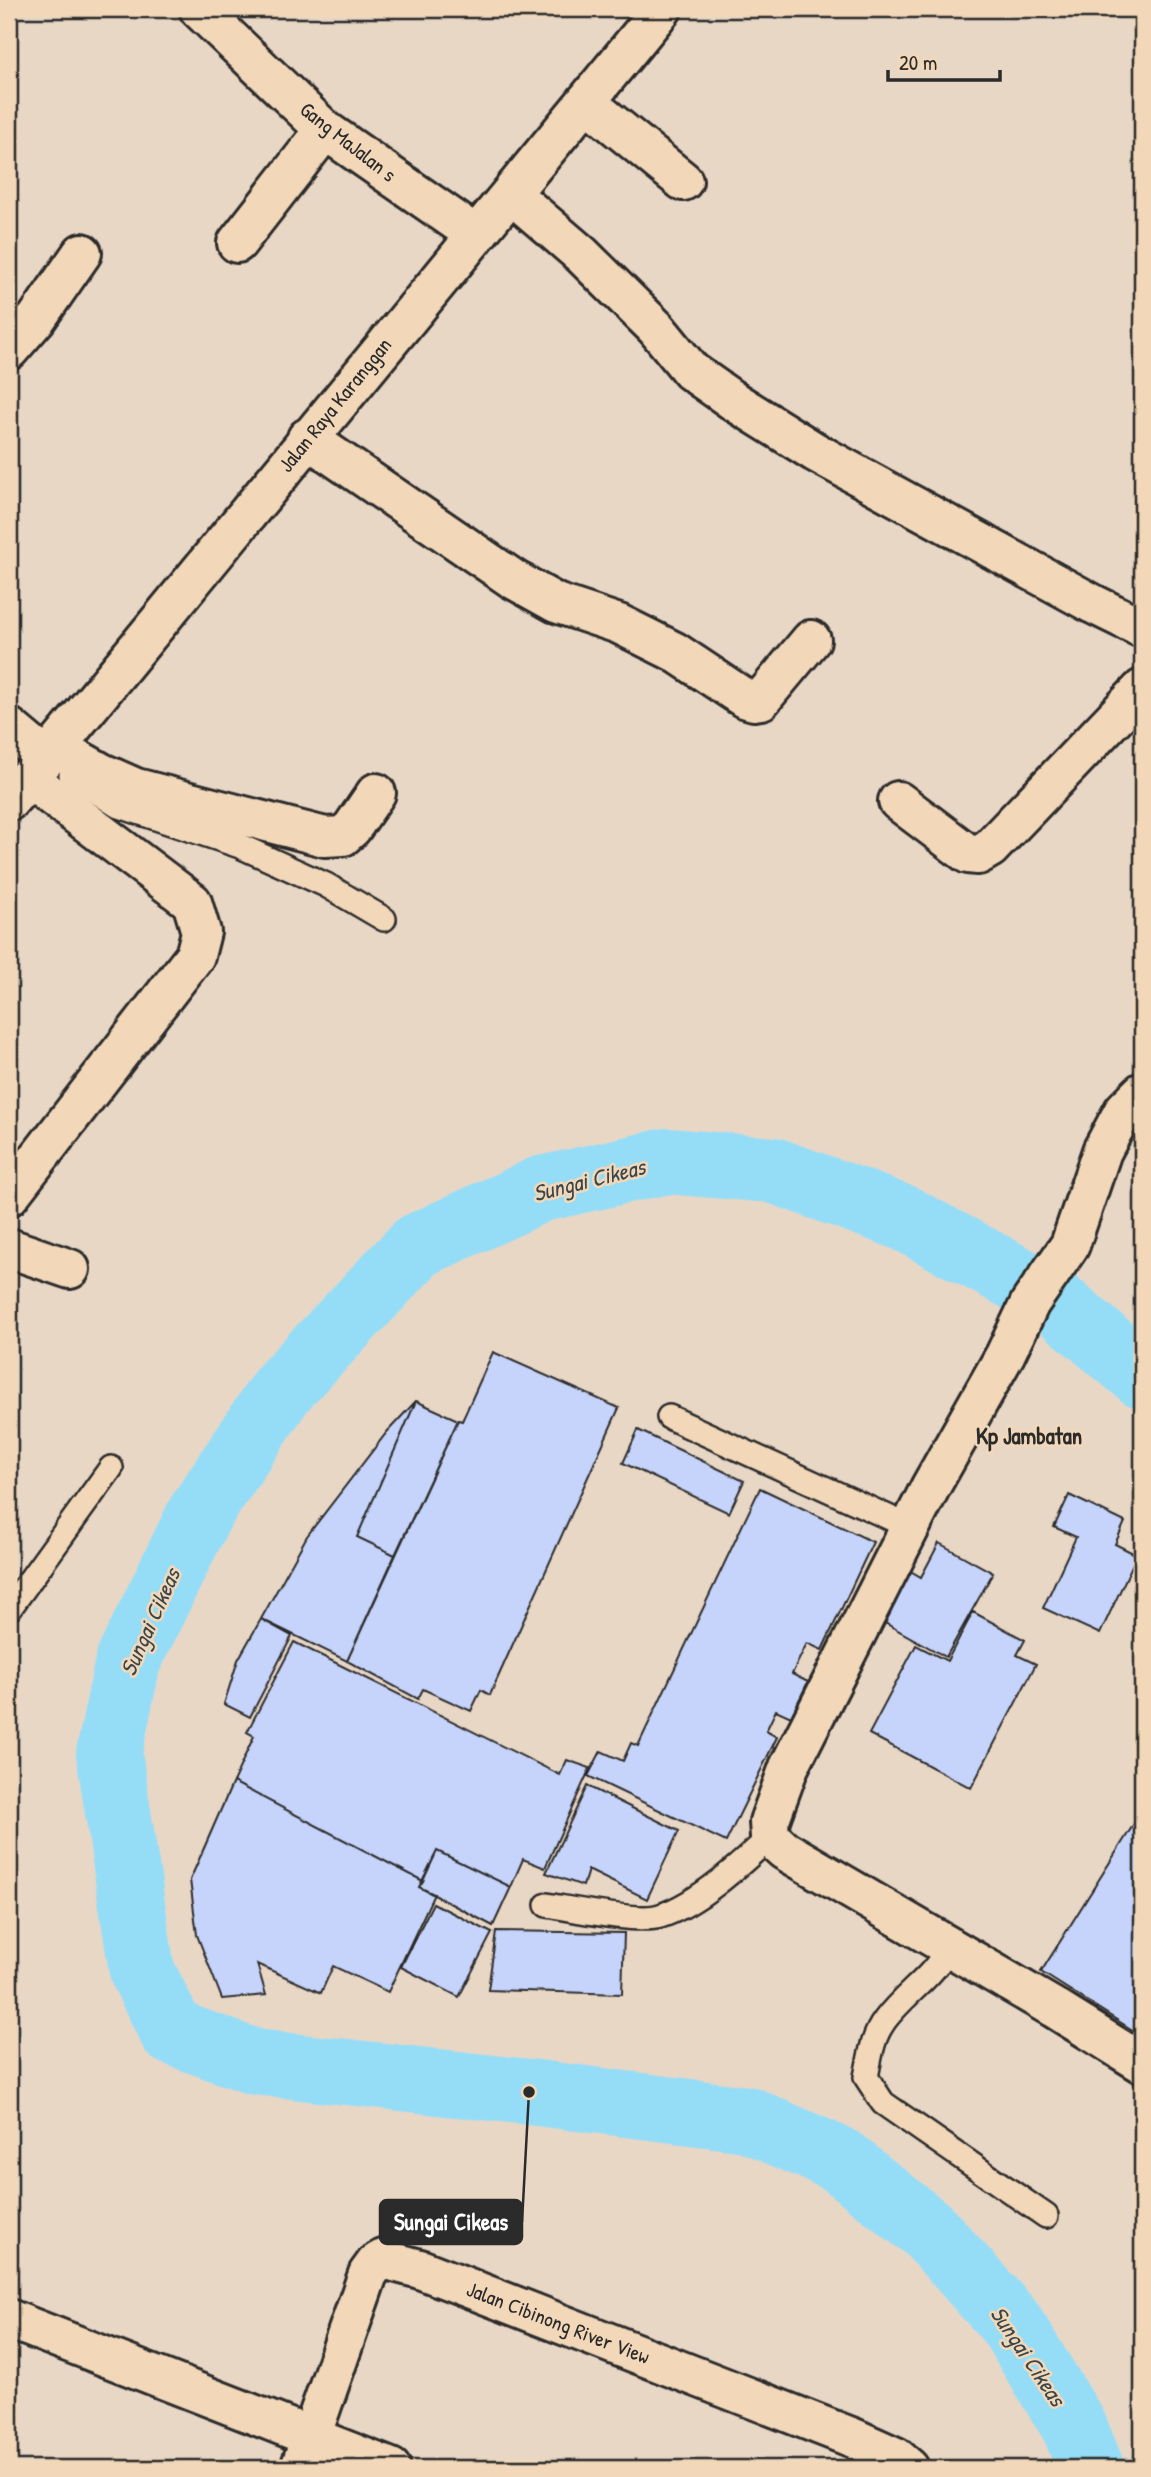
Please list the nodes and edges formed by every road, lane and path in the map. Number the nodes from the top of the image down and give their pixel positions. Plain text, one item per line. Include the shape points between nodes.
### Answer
1 (199, 9) edge
2 (662, 9) edge
3 (586, 102) junction
4 (325, 130) junction
5 (683, 181) dead end
6 (512, 194) junction
7 (476, 234) junction
8 (237, 243) dead end
9 (82, 253) dead end
10 (9, 350) edge
11 (307, 439) junction
12 (1142, 628) edge
13 (811, 640) dead end
14 (1142, 689) edge
15 (9, 727) edge
16 (35, 771) edge
17 (376, 793) dead end
18 (898, 802) dead end
19 (384, 919) dead end
20 (1142, 1092) edge
21 (9, 1196) edge
22 (9, 1248) edge
23 (70, 1269) dead end
24 (669, 1417) dead end
25 (111, 1468) dead end
26 (912, 1528) junction
27 (9, 1609) edge
28 (770, 1837) junction
29 (547, 1905) dead end
30 (948, 1946) junction
31 (1142, 2063) edge
32 (1046, 2216) dead end
33 (9, 2319) edge
34 (306, 2452) edge
35 (391, 2468) edge
36 (909, 2468) edge

1 - 4 street, Gang MaJalan s
2 - 3 street, Jalan Raya Karanggan
3 - 5 street
3 - 6 street, Jalan Raya Karanggan
4 - 7 street, Gang MaJalan s
4 - 8 street
6 - 7 street, Jalan Raya Karanggan
6 - 12 street via 656,328 691,371 735,402 815,452
7 - 11 street, Jalan Raya Karanggan
9 - 10 street
11 - 13 street via 513,579 556,603 619,624 675,652 744,698 761,700
11 - 16 street, Jalan Raya Karanggan
14 - 18 street via 990,848 978,855 968,854
15 - 16 street
16 - 17 street via 100,772 136,788 325,837 343,836
16 - 19 lane via 117,805 240,846 326,885
16 - 21 street via 192,902 201,932 195,956
20 - 26 street via 1124,1111 1102,1152 1070,1245 1030,1303
22 - 23 street
24 - 26 lane
25 - 27 lane
26 - 28 street via 789,1767 769,1822
28 - 29 lane via 702,1893 658,1917
28 - 30 street via 784,1850
30 - 31 street
30 - 32 lane via 940,1963 884,2021 872,2046 866,2077 883,2103
33 - 34 street
34 - 35 street
34 - 36 street, Jalan Cibinong River View via 368,2274 383,2259 420,2269 856,2439

